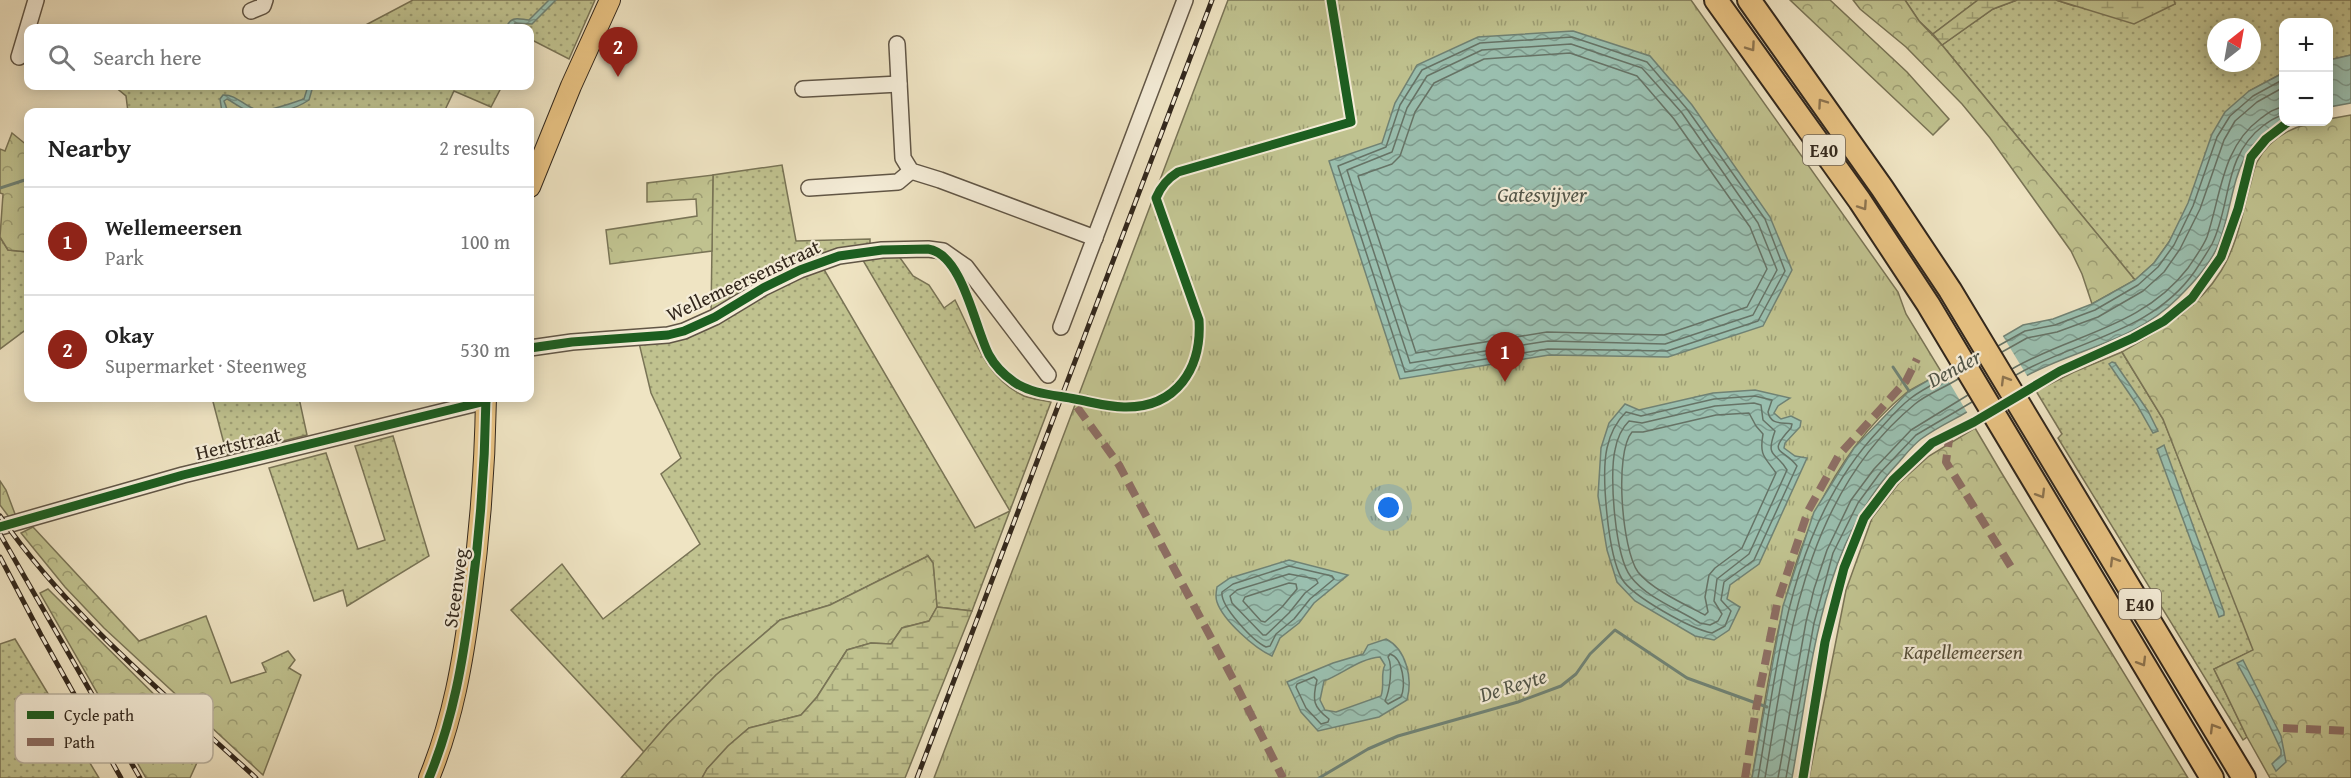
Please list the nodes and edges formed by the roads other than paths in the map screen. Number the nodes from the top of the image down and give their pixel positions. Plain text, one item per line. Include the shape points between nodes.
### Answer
1 (36, 0) edge
2 (265, 0) edge
3 (610, 0) edge
4 (1185, 0) edge
5 (1716, 0) edge
6 (1749, 0) edge
7 (251, 11) dead end
8 (30, 24) edge
9 (24, 40) edge
10 (897, 44) dead end
11 (18, 57) dead end
12 (899, 84) junction
13 (803, 89) dead end
14 (911, 171) junction
15 (534, 177) edge
16 (809, 188) dead end
17 (1095, 238) junction
18 (1061, 327) dead end
19 (534, 347) edge
20 (1048, 375) dead end
21 (474, 402) edge
22 (486, 402) edge
23 (0, 527) edge
24 (429, 778) edge
25 (2212, 778) edge
26 (2244, 778) edge

1 - 8 street
2 - 7 street via 263,6
3 - 15 main road
4 - 17 street
5 -> 25 highway, E40 via 1860,201 1928,304
26 -> 6 highway, E40 via 1950,290
9 - 11 street
10 - 12 street
12 - 13 street
12 - 14 street via 903,158
14 - 16 street via 898,182
14 - 17 street
17 - 18 street
19 - 20 street, Wellemeersenstraat via 668,335 716,317 763,288 839,256 928,249 944,250 966,267
21 - 23 street, Hertstraat via 183,475
22 - 24 main road, Steenweg via 480,535 468,626 453,711

